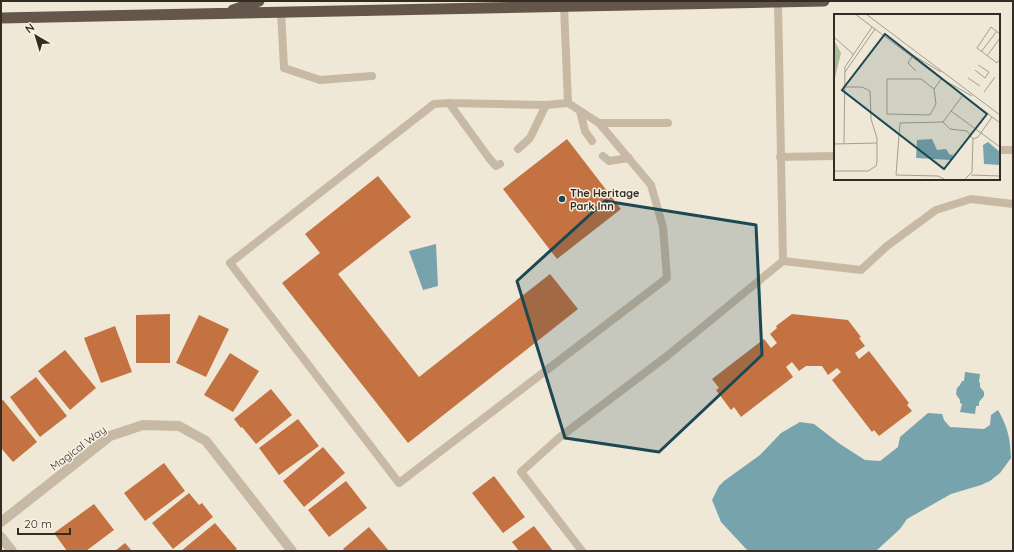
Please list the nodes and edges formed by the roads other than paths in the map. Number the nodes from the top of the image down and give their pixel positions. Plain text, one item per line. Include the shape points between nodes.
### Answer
1 (259, 1) edge
2 (824, 1) edge
3 (778, 2) edge
4 (568, 4) edge
5 (281, 12) junction
6 (223, 13) junction
7 (1, 18) edge
8 (372, 76) dead end
9 (449, 103) junction
10 (568, 103) junction
11 (546, 104) junction
12 (580, 111) junction
13 (668, 122) dead end
14 (599, 123) junction
15 (592, 141) dead end
16 (518, 149) dead end
17 (1000, 150) edge
18 (1013, 150) edge
19 (603, 156) dead end
20 (834, 156) edge
21 (780, 157) junction
22 (629, 158) junction
23 (500, 164) dead end
24 (1013, 204) edge
25 (783, 261) junction
26 (1, 522) edge
27 (1, 537) edge
28 (12, 551) edge
29 (292, 551) edge
30 (582, 551) edge

1 - 6 highway
2 - 3 highway
3 - 4 highway
3 - 21 lane
4 - 5 highway
4 - 10 lane
5 - 6 highway
5 - 8 lane via 284,68 320,80
6 - 7 highway
9 - 11 lane
9 - 22 lane via 434,104 230,263 399,483 667,278 663,227 651,185
9 - 23 lane via 489,158 496,166
10 - 11 lane
10 - 12 lane
11 - 16 lane via 530,138
12 - 14 lane
12 - 15 lane via 585,131
13 - 14 lane
14 - 22 lane
17 - 18 lane
19 - 22 lane via 609,161
20 - 21 lane
21 - 25 lane
24 - 25 lane via 971,199 936,210 887,246 861,270
25 - 30 lane via 667,356 560,437 521,472
26 - 29 street, Magical Way via 110,436 143,425 179,426 206,441
27 - 28 street

